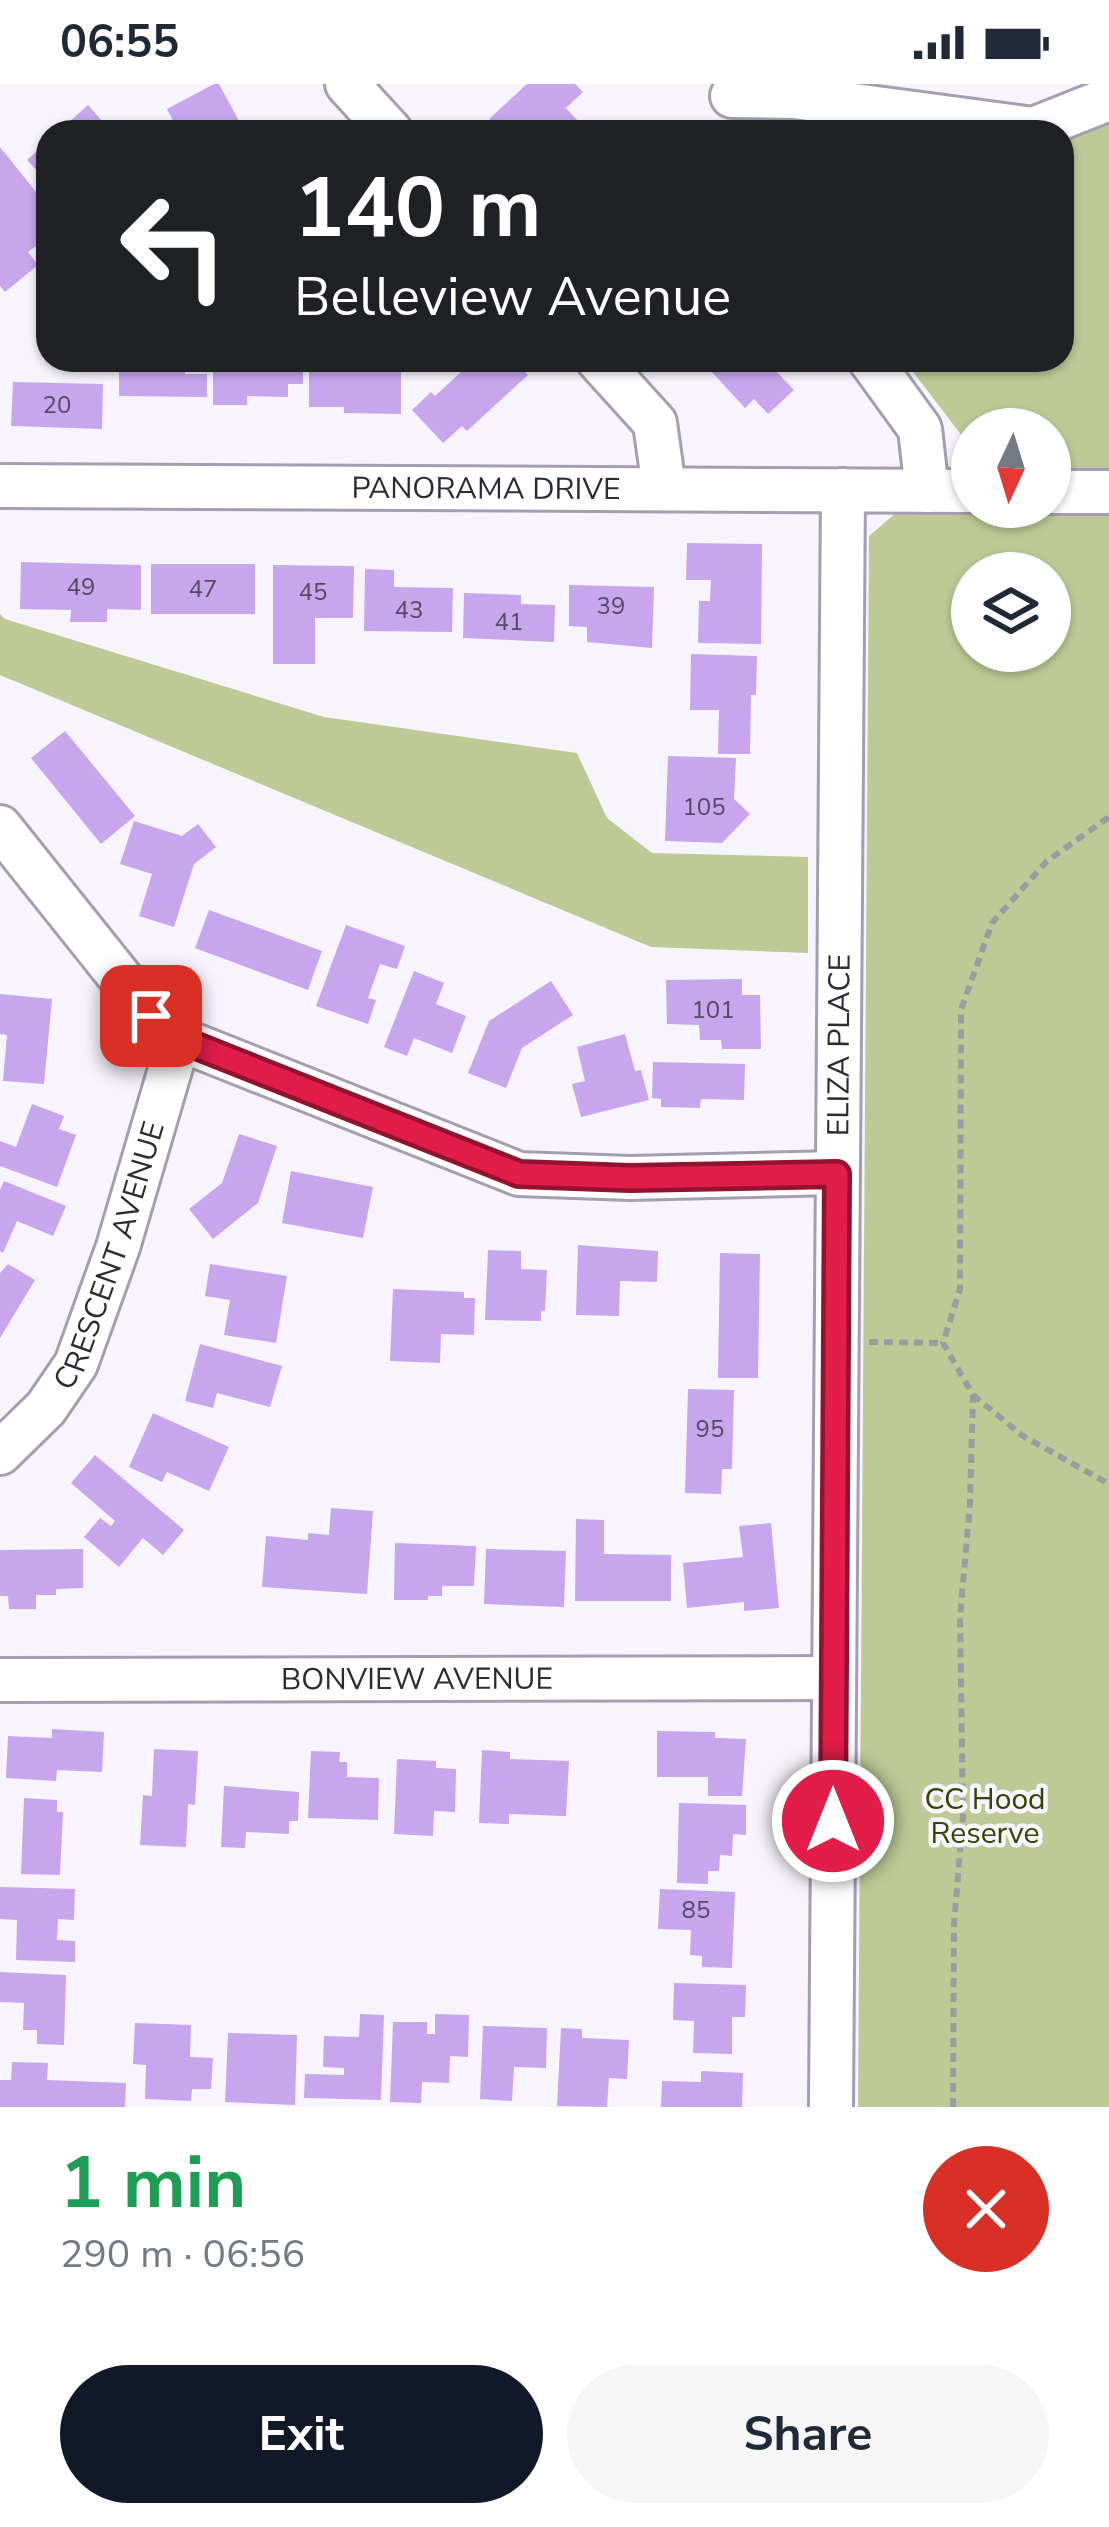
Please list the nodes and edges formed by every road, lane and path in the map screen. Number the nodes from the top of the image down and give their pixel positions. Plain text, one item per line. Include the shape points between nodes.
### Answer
1 (347, 84) edge
2 (1109, 100) edge
3 (736, 104) edge
4 (380, 120) edge
5 (966, 120) edge
6 (1057, 120) edge
7 (609, 372) edge
8 (879, 372) edge
9 (0, 486) edge
10 (664, 488) junction
11 (843, 490) junction
12 (927, 491) junction
13 (951, 491) edge
14 (1071, 492) edge
15 (1109, 492) edge
16 (1109, 818) edge
17 (0, 827) edge
18 (179, 1039) junction
19 (837, 1174) junction
20 (836, 1342) junction
21 (943, 1343) junction
22 (973, 1395) junction
23 (0, 1453) edge
24 (1109, 1484) edge
25 (834, 1678) junction
26 (0, 1680) edge
27 (831, 2107) edge
28 (953, 2107) edge

1 - 4 street
2 - 6 street
3 - 5 street via 794,97
7 - 10 street via 655,423
8 - 12 street via 920,429
9 - 10 street, PANORAMA DRIVE
10 - 11 street, PANORAMA DRIVE
11 - 12 street, PANORAMA DRIVE
11 - 19 street, ELIZA PLACE
12 - 13 street, PANORAMA DRIVE
14 - 15 street
16 - 21 path via 1047,861 992,923 962,1010 960,1289
17 - 18 street via 151,1016
18 - 19 street via 519,1174
18 - 23 street, CRESCENT AVENUE via 76,1364
19 - 20 street, ELIZA PLACE
20 - 21 path
20 - 25 street, ELIZA PLACE
21 - 22 path
22 - 24 path via 1023,1436
22 - 28 path via 959,1617 963,1817
25 - 26 street, BONVIEW AVENUE
25 - 27 street, ELIZA PLACE

